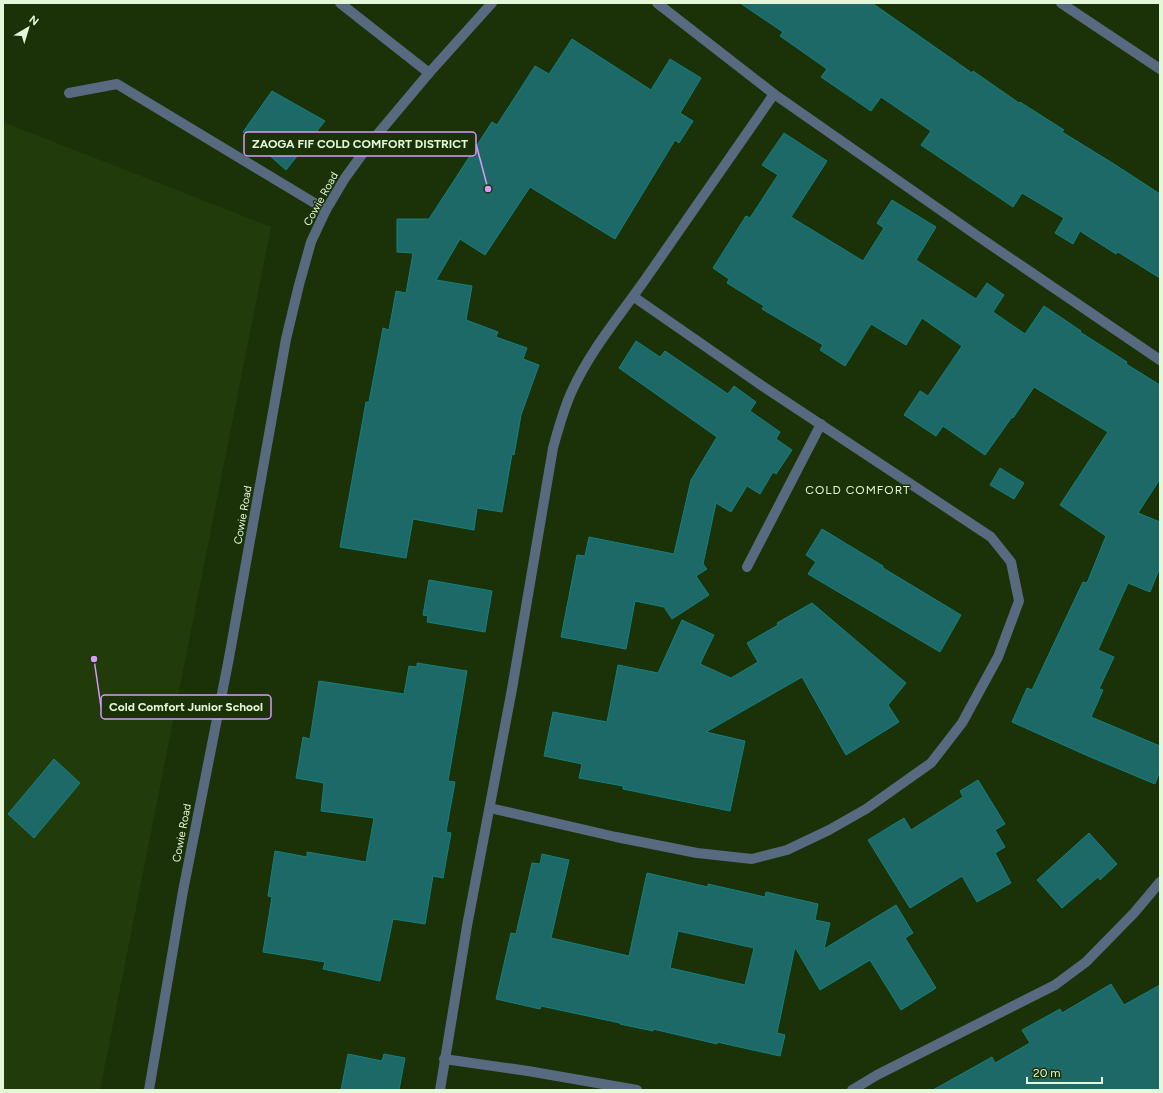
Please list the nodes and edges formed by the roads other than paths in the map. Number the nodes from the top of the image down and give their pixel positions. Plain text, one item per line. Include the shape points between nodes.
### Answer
1 (340, 3) edge
2 (492, 3) edge
3 (657, 3) edge
4 (1061, 3) edge
5 (1160, 68) edge
6 (429, 73) junction
7 (69, 92) dead end
8 (774, 94) junction
9 (326, 210) junction
10 (634, 297) junction
11 (1160, 360) edge
12 (821, 424) junction
13 (747, 567) dead end
14 (490, 808) junction
15 (1160, 882) edge
16 (444, 1059) junction
17 (149, 1090) edge
18 (440, 1090) edge
19 (637, 1090) edge
20 (852, 1090) edge

1 - 6 street
2 - 6 street, Cowie Road
3 - 8 street
4 - 5 street
6 - 9 street, Cowie Road via 371,142
7 - 9 street via 118,84
8 - 10 street
8 - 11 street
9 - 17 street, Cowie Road via 311,242 286,339 229,658 183,891
10 - 12 street
10 - 14 street via 583,369 570,394 553,448
12 - 13 street
12 - 14 street via 991,537 1011,562 1019,601 998,657 962,723 931,763 866,809 829,830 787,850 752,859 697,853
14 - 16 street
15 - 20 street via 1086,962 1055,985
16 - 18 street
16 - 19 street

